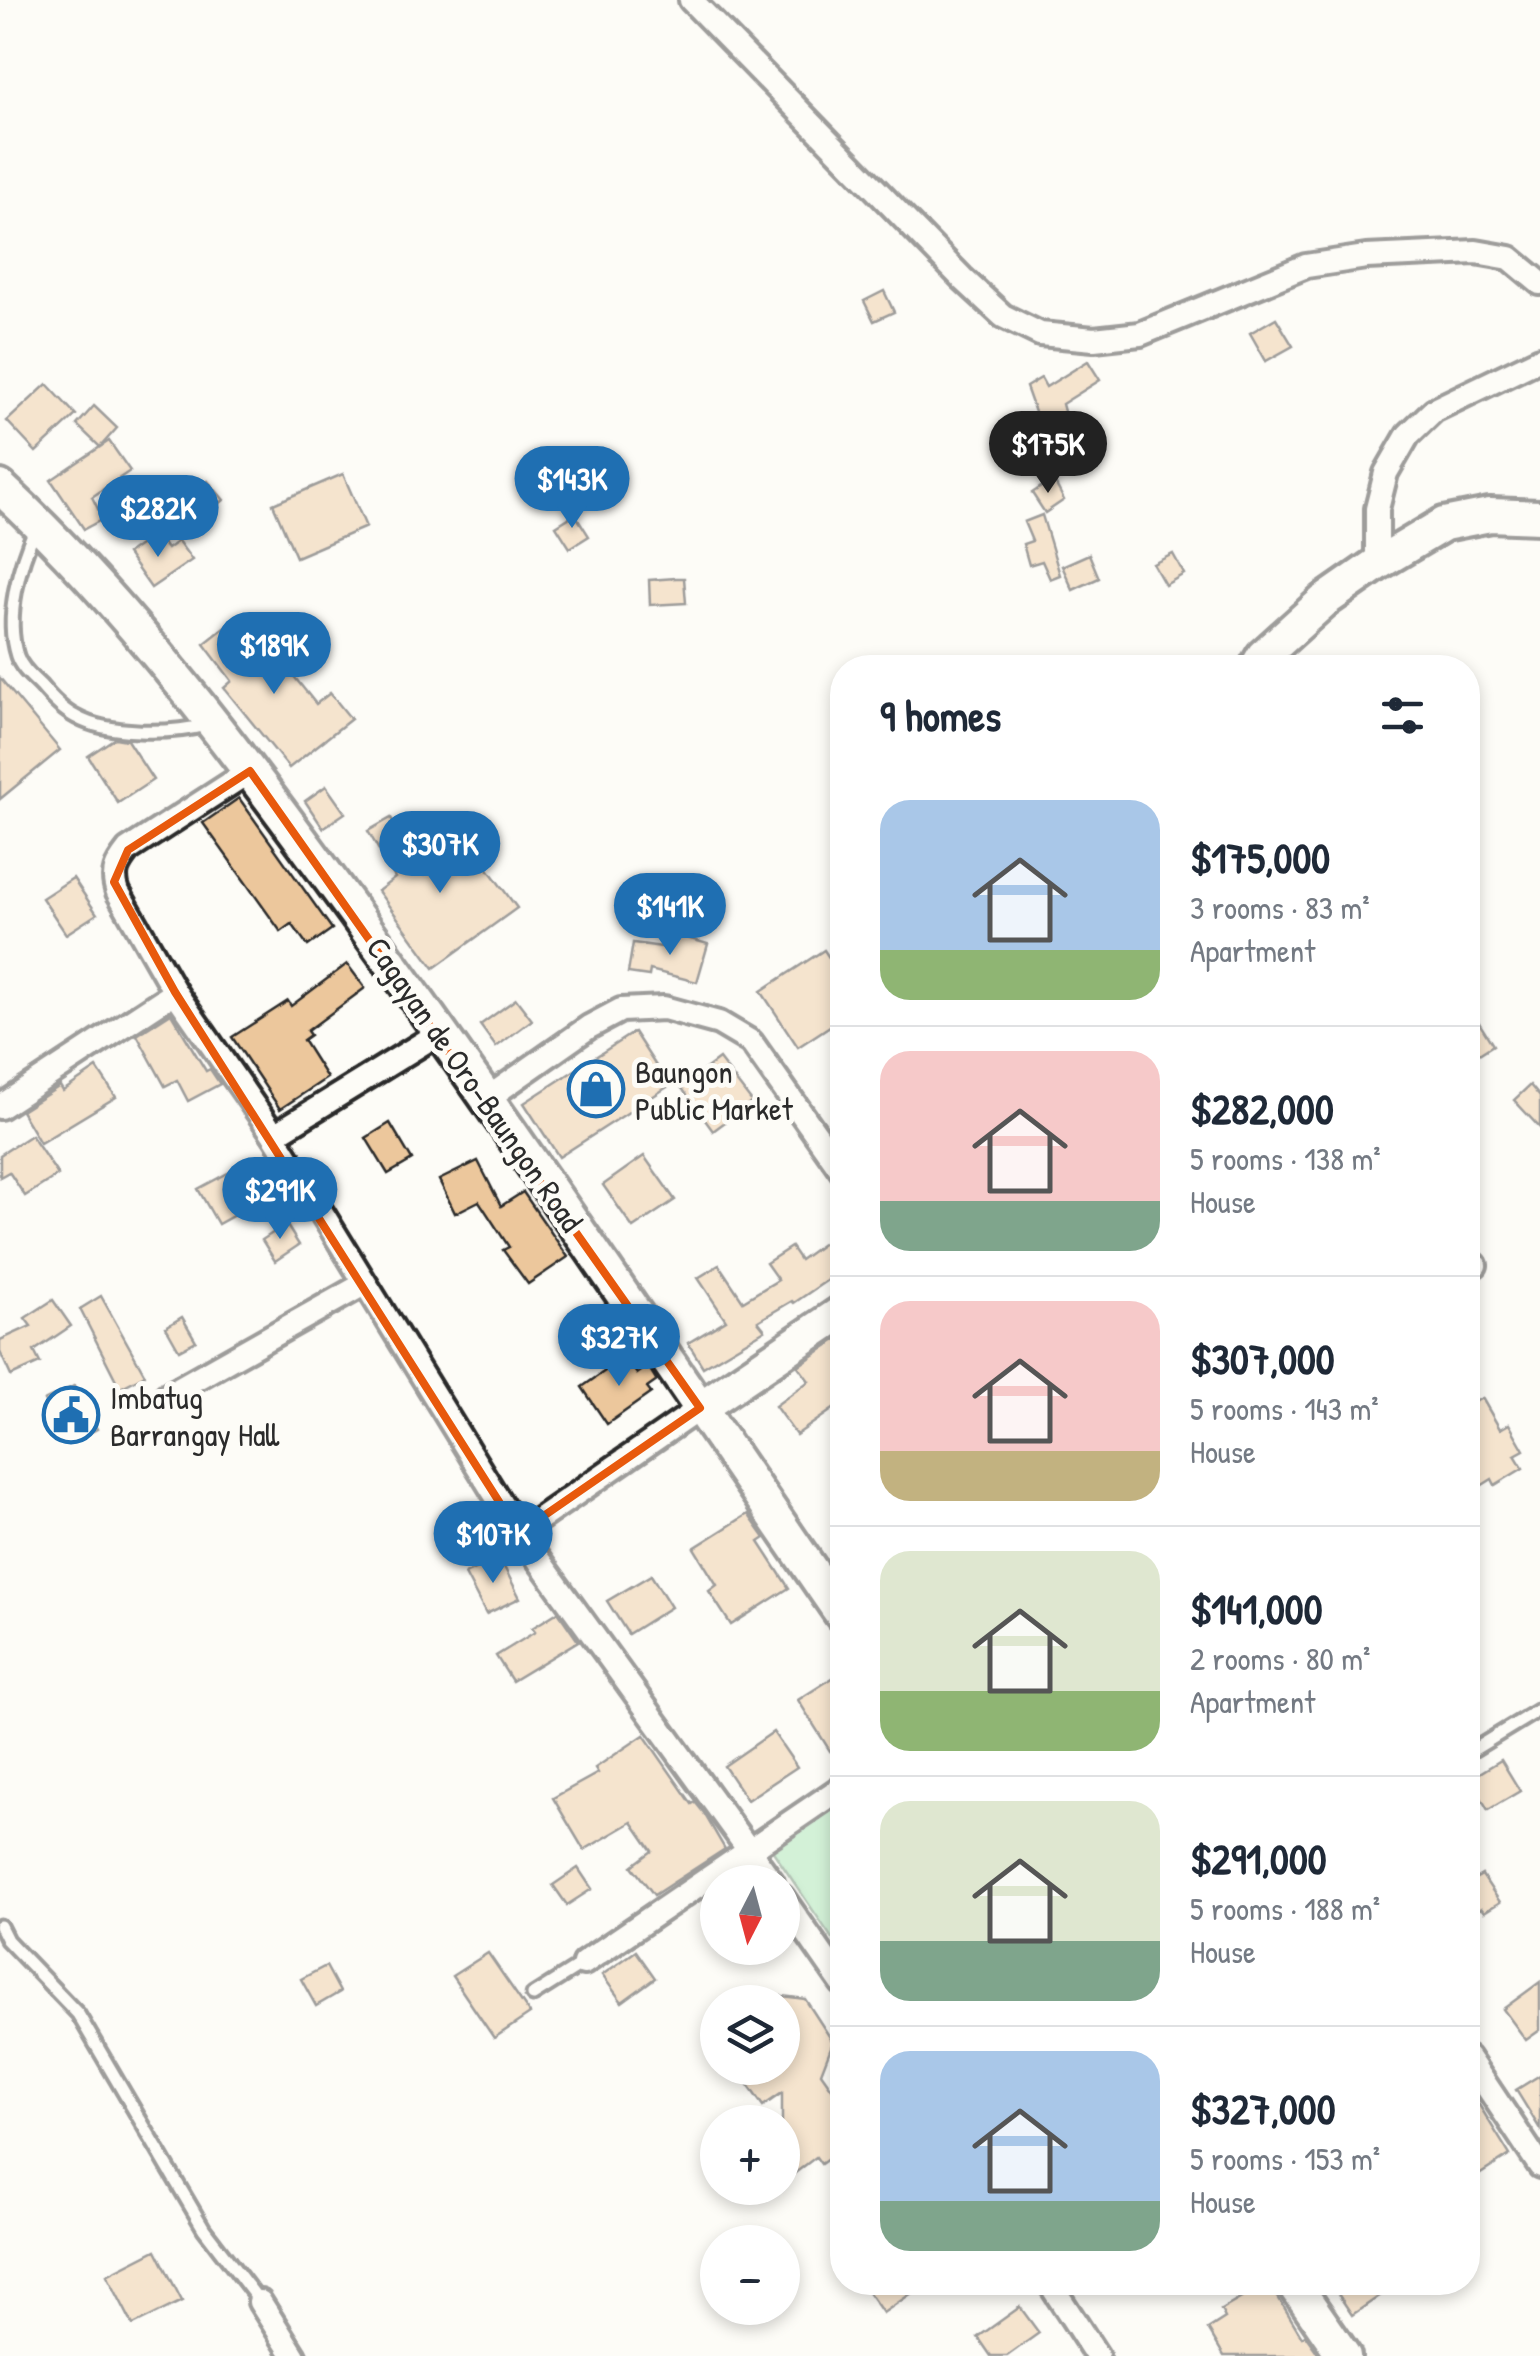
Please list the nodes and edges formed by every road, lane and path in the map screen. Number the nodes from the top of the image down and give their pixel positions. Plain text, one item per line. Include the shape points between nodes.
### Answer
1 (691, 0) edge
2 (1540, 283) edge
3 (1540, 358) edge
4 (0, 487) edge
5 (1540, 517) edge
6 (38, 522) junction
7 (1377, 564) junction
8 (1264, 655) edge
9 (215, 723) junction
10 (250, 770) junction
11 (175, 992) junction
12 (442, 1032) junction
13 (488, 1098) junction
14 (0, 1107) edge
15 (274, 1136) junction
16 (830, 1154) edge
17 (364, 1284) junction
18 (830, 1320) edge
19 (167, 1396) dead end
20 (700, 1408) junction
21 (519, 1534) junction
22 (830, 1598) edge
23 (1540, 1708) edge
24 (1480, 1746) edge
25 (830, 1795) edge
26 (750, 1851) junction
27 (760, 1865) edge
28 (800, 1922) edge
29 (0, 1926) edge
30 (584, 1963) joint
31 (830, 1965) edge
32 (533, 1995) dead end
33 (1480, 2076) edge
34 (1540, 2166) edge
35 (1058, 2295) edge
36 (1302, 2295) edge
37 (260, 2302) joint
38 (294, 2356) edge
39 (1097, 2356) edge
40 (1344, 2356) edge

1 - 2 street via 962,278 1003,316 1040,334 1140,334 1306,266 1366,257 1476,252 1510,258
3 - 7 street via 1434,410 1408,435 1386,474 1377,509
4 - 6 main road, Cagayan de Oro-Baungon Road
5 - 7 main road via 1490,515 1444,524
6 - 9 main road, Cagayan de Oro-Baungon Road
6 - 9 lane via 15,584 14,644 27,671 67,712 102,726 184,731
7 - 8 main road
9 - 10 main road, Cagayan de Oro-Baungon Road
10 - 11 street via 128,850 116,865 118,892
10 - 12 main road, Cagayan de Oro-Baungon Road
11 - 14 street
11 - 15 street
12 - 13 main road, Cagayan de Oro-Baungon Road
12 - 15 street
13 - 16 street via 622,1010 664,1008 719,1023 752,1042
13 - 20 main road, Cagayan de Oro-Baungon Road
15 - 17 street
17 - 19 street
17 - 21 street
18 - 20 main road
20 - 21 street
20 - 22 main road, Cagayan de Oro-Baungon Road
21 - 26 street
23 - 24 lane
25 - 26 street
26 - 27 street
26 - 30 street
28 - 31 street
29 - 37 lane via 78,2014 204,2229
30 - 32 lane
33 - 34 street
35 - 39 street
36 - 40 main road
37 - 38 street

